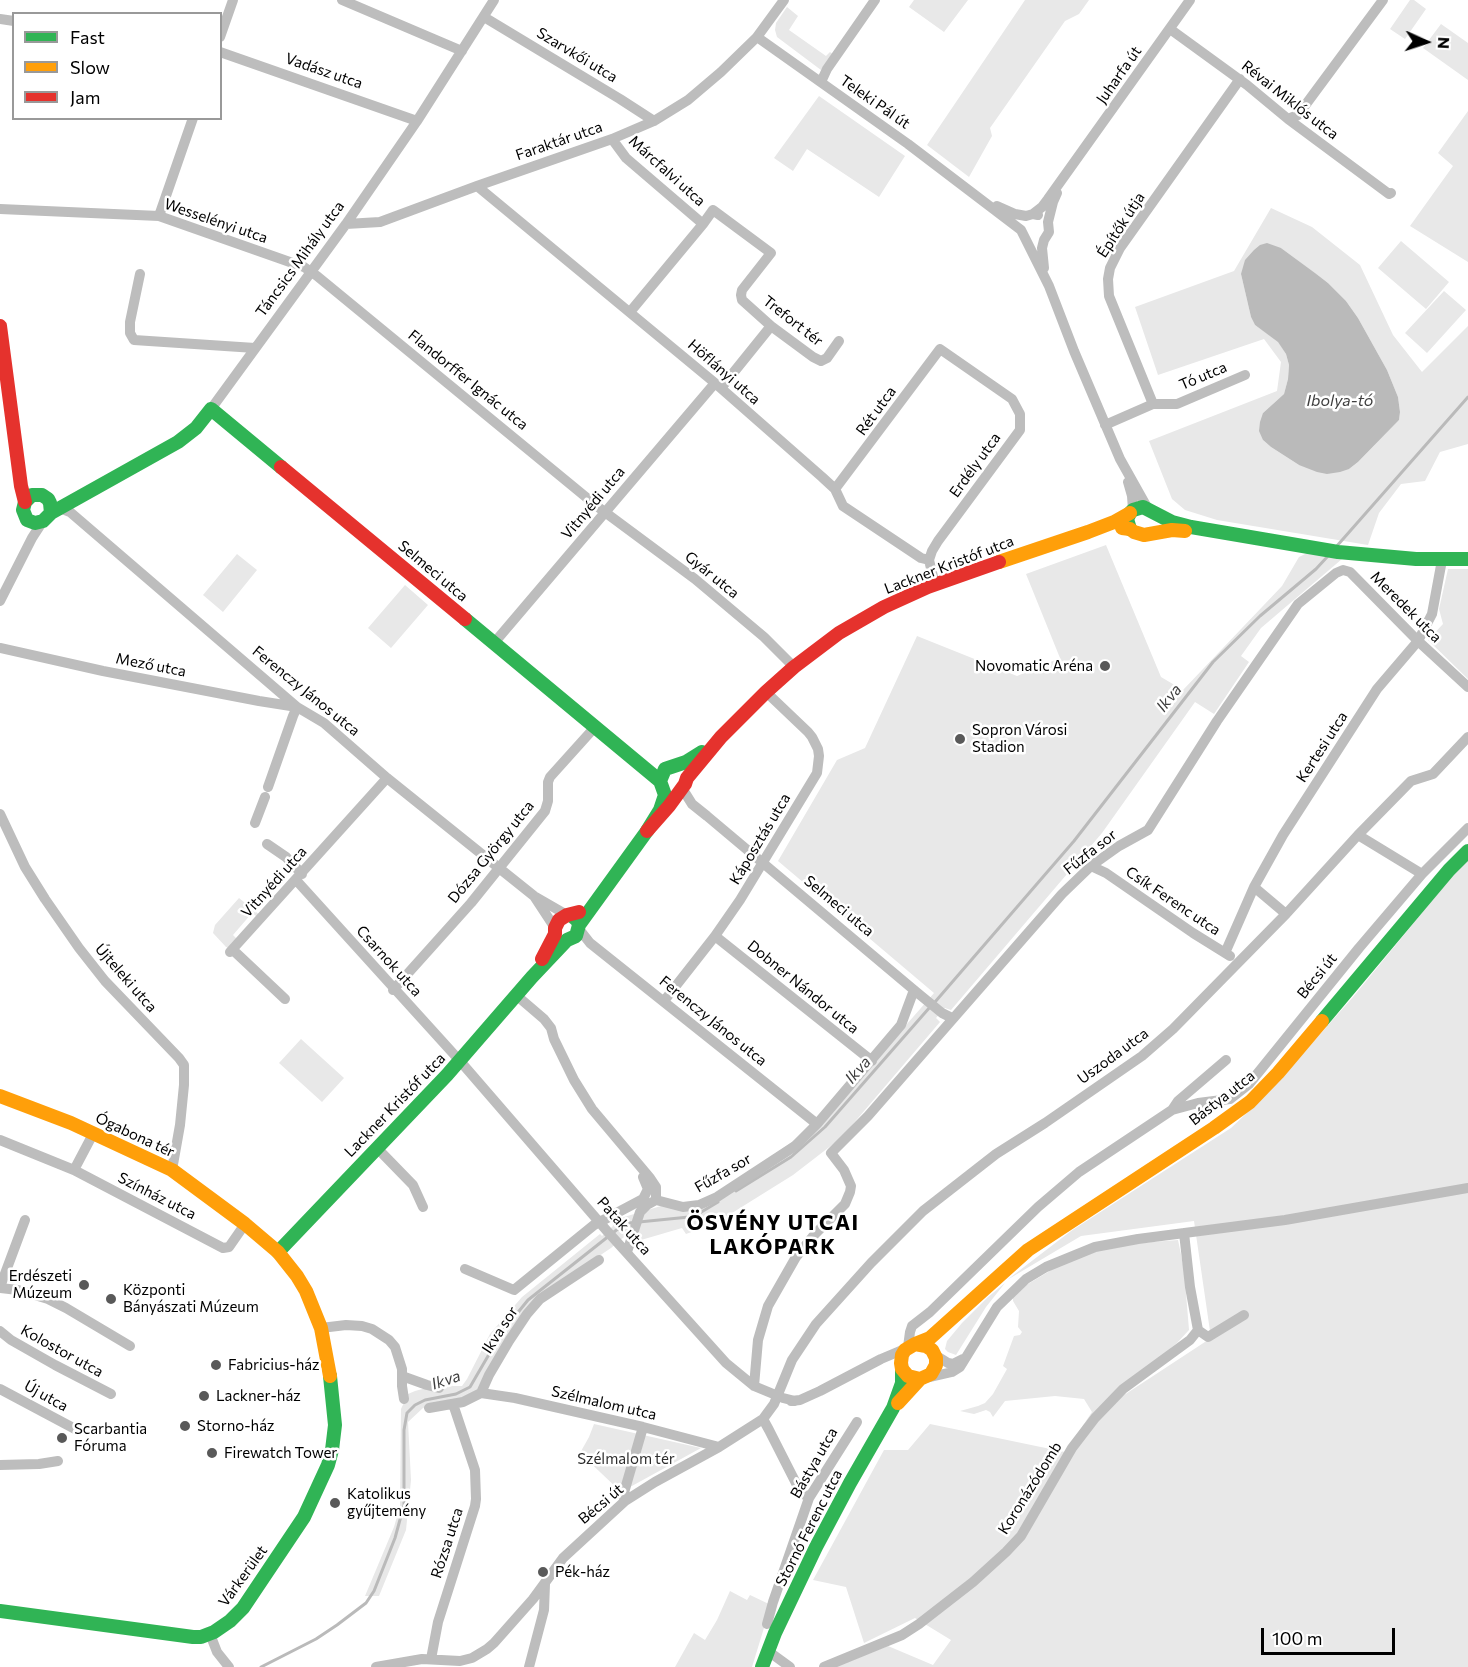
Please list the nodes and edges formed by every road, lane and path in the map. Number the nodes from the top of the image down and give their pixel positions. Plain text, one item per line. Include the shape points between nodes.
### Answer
1 (233, 0) edge
2 (494, 0) edge
3 (784, 0) edge
4 (875, 0) edge
5 (1190, 0) edge
6 (1383, 0) edge
7 (348, 1) edge
8 (484, 16) junction
9 (1170, 29) junction
10 (222, 31) edge
11 (758, 37) junction
12 (462, 51) junction
13 (222, 53) edge
14 (1240, 79) junction
15 (820, 82) junction
16 (1288, 119) junction
17 (192, 120) edge
18 (417, 121) junction
19 (654, 121) junction
20 (612, 139) junction
21 (1072, 167) junction
22 (477, 186) junction
23 (1391, 193) dead end
24 (974, 194) junction
25 (0, 209) edge
26 (1029, 215) junction
27 (159, 216) junction
28 (1048, 222) junction
29 (346, 224) junction
30 (704, 224) junction
31 (1023, 234) junction
32 (1044, 240) junction
33 (311, 271) junction
34 (140, 274) dead end
35 (1049, 286) junction
36 (630, 312) junction
37 (0, 326) edge
38 (771, 326) junction
39 (839, 341) dead end
40 (255, 348) junction
41 (940, 349) joint
42 (1245, 375) dead end
43 (718, 385) junction
44 (1153, 404) junction
45 (211, 409) junction
46 (1105, 425) junction
47 (19, 459) junction
48 (1120, 459) junction
49 (835, 489) junction
50 (25, 502) junction
51 (48, 507) junction
52 (1150, 510) junction
53 (1131, 511) junction
54 (606, 513) junction
55 (27, 520) junction
56 (1130, 529) junction
57 (1088, 532) junction
58 (1150, 532) junction
59 (1230, 534) junction
60 (26, 550) junction
61 (929, 560) junction
62 (1442, 560) junction
63 (1468, 560) edge
64 (1350, 572) joint
65 (934, 585) junction
66 (0, 601) edge
67 (1418, 641) junction
68 (494, 644) junction
69 (0, 648) edge
70 (794, 667) junction
71 (1468, 687) edge
72 (766, 692) junction
73 (297, 707) junction
74 (595, 727) junction
75 (721, 737) junction
76 (1468, 737) edge
77 (633, 758) junction
78 (673, 766) junction
79 (387, 778) junction
80 (672, 786) junction
81 (0, 814) edge
82 (255, 824) dead end
83 (1468, 828) edge
84 (647, 831) junction
85 (1358, 835) junction
86 (267, 844) dead end
87 (1468, 851) edge
88 (763, 864) junction
89 (1091, 866) junction
90 (499, 868) junction
91 (1422, 874) junction
92 (299, 877) junction
93 (1254, 887) junction
94 (534, 896) junction
95 (1286, 914) junction
96 (568, 928) junction
97 (715, 936) junction
98 (1225, 953) junction
99 (1238, 961) junction
100 (393, 990) junction
101 (914, 990) junction
102 (516, 995) junction
103 (285, 999) dead end
104 (664, 1001) junction
105 (947, 1015) junction
106 (1226, 1060) dead end
107 (460, 1061) junction
108 (872, 1061) junction
109 (0, 1096) edge
110 (1172, 1110) junction
111 (818, 1124) junction
112 (93, 1134) junction
113 (0, 1140) edge
114 (377, 1148) junction
115 (637, 1162) junction
116 (74, 1170) junction
117 (172, 1170) junction
118 (1468, 1188) edge
119 (656, 1200) junction
120 (423, 1207) dead end
121 (26, 1220) dead end
122 (599, 1221) junction
123 (245, 1224) junction
124 (1184, 1233) junction
125 (278, 1252) junction
126 (627, 1252) junction
127 (599, 1260) dead end
128 (465, 1269) dead end
129 (0, 1287) edge
130 (1244, 1315) dead end
131 (950, 1320) junction
132 (321, 1328) junction
133 (1198, 1330) junction
134 (0, 1331) edge
135 (130, 1346) dead end
136 (910, 1346) junction
137 (971, 1349) junction
138 (934, 1354) junction
139 (875, 1362) junction
140 (902, 1369) junction
141 (402, 1376) junction
142 (923, 1379) junction
143 (754, 1386) junction
144 (439, 1388) dead end
145 (0, 1389) edge
146 (481, 1393) junction
147 (111, 1395) dead end
148 (404, 1400) dead end
149 (776, 1400) junction
150 (453, 1404) junction
151 (429, 1408) dead end
152 (893, 1408) junction
153 (763, 1419) junction
154 (857, 1422) dead end
155 (643, 1427) junction
156 (77, 1430) dead end
157 (719, 1447) junction
158 (58, 1461) dead end
159 (0, 1465) edge
160 (809, 1498) junction
161 (626, 1501) junction
162 (545, 1584) junction
163 (533, 1599) junction
164 (544, 1605) junction
165 (0, 1611) edge
166 (767, 1624) dead end
167 (210, 1634) junction
168 (768, 1651) junction
169 (431, 1659) junction
170 (459, 1664) edge
171 (229, 1667) edge
172 (376, 1667) edge
173 (530, 1667) edge
174 (762, 1667) edge
175 (790, 1667) edge
176 (824, 1667) edge

1 - 10 street
2 - 8 street, Táncsics Mihály utca
3 - 11 street, Faraktár utca
4 - 15 street
5 - 9 street, Juharfa út
6 - 16 street via 1298,115
7 - 12 street
8 - 12 street, Táncsics Mihály utca
8 - 19 street, Szarvkői utca
9 - 14 street, Révai Miklós utca
9 - 21 street, Juharfa út
11 - 15 street, Teleki Pál út
11 - 19 street, Faraktár utca via 703,88
12 - 18 street, Táncsics Mihály utca
13 - 18 street, Vadász utca
14 - 16 street, Révai Miklós utca
14 - 44 street, Építők útja via 1120,248 1110,268 1109,296
15 - 24 street, Teleki Pál út
16 - 23 street, Révai Miklós utca
17 - 27 street
18 - 29 street, Táncsics Mihály utca
19 - 20 street, Faraktár utca
20 - 22 street, Faraktár utca
20 - 30 street, Márcfalvi utca via 626,158
21 - 26 street, Juharfa út via 1042,207
21 - 28 street, Juharfa út via 1054,198
22 - 29 street, Faraktár utca via 380,222
22 - 36 street, Höflányi utca
24 - 26 street, Teleki Pál út via 1007,212
24 - 31 street, Teleki Pál út
25 - 27 street, Wesselényi utca
26 - 28 street, Teleki Pál út via 1044,217
26 - 31 street via 1022,222
27 - 33 street, Wesselényi utca
28 - 32 street, Teleki Pál út via 1049,232
29 - 33 street, Táncsics Mihály utca
30 - 36 street
30 - 38 street, Trefort tér via 713,210 771,253 741,296
31 - 32 street via 1030,241
31 - 35 street, Teleki Pál út
32 - 35 street, Teleki Pál út
33 - 40 street, Táncsics Mihály utca
33 - 54 street, Flandorffer Ignác utca
34 - 40 street via 130,322 129,333 134,340
35 - 46 street, Teleki Pál út
36 - 43 street, Höflányi utca
37 - 47 street
38 - 39 street, Trefort tér via 821,360
38 - 43 street, Vitnyédi utca
40 - 45 street, Táncsics Mihály utca
41 - 49 street, Rét utca
41 - 61 street, Erdély utca via 1012,399 1020,414 1020,430 938,541
42 - 44 street, Tó utca via 1177,404
43 - 49 street, Höflányi utca
43 - 54 street, Vitnyédi utca
44 - 46 street, Tó utca
45 - 51 street, Táncsics Mihály utca via 178,442 88,492
45 - 68 street, Selmeci utca
46 - 48 street, Teleki Pál út
47 - 50 street
47 - 51 street
48 - 52 street
48 - 53 street via 1131,491
49 - 61 street, Höflányi utca via 843,506
50 - 51 street, Táncsics Mihály utca via 30,496
50 - 55 street
51 - 55 street via 35,523
51 - 60 street
51 - 73 street, Ferenczy János utca via 70,512
52 - 53 street, Lackner Kristóf utca via 1143,507
52 - 58 street via 1156,522
52 - 59 street, Lackner Kristóf utca via 1172,522
53 - 56 street via 1127,519
53 - 57 street, Lackner Kristóf utca
54 - 68 street, Vitnyédi utca
54 - 70 street, Gyár utca via 702,585
55 - 60 street
56 - 57 street, Lackner Kristóf utca
56 - 58 street, Lackner Kristóf utca via 1144,535
57 - 65 street, Lackner Kristóf utca
58 - 59 street, Lackner Kristóf utca
59 - 62 street, Lackner Kristóf utca via 1338,552
60 - 66 street
61 - 65 street
62 - 63 street, Lackner Kristóf utca
62 - 67 street, Kertesi utca via 1432,614
64 - 67 street, Meredek utca
64 - 89 street, Fűzfa sor via 1336,573 1298,604 1148,830
65 - 70 street, Lackner Kristóf utca via 856,622
67 - 71 street, Meredek utca
67 - 93 street, Kertesi utca via 1377,689
68 - 74 street, Selmeci utca
69 - 73 street, Mező utca
70 - 72 street, Lackner Kristóf utca
72 - 75 street, Lackner Kristóf utca
72 - 88 street, Káposztás utca via 808,732 818,749 819,761 817,773
73 - 79 street, Ferenczy János utca via 324,723
73 - 82 street
74 - 77 street, Selmeci utca
74 - 90 street, Dózsa György utca via 550,777 545,811
75 - 78 street, Lackner Kristóf utca via 694,758
75 - 80 street, Lackner Kristóf utca
76 - 85 street, Uszoda utca via 1433,774 1411,781
77 - 78 street, Selmeci utca
77 - 80 street, Selmeci utca
78 - 80 street, Lackner Kristóf utca via 663,772
78 - 80 street via 685,772
79 - 90 street, Ferenczy János utca
79 - 92 street, Vitnyédi utca
80 - 84 street, Lackner Kristóf utca
80 - 84 street, Lackner Kristóf utca
80 - 88 street, Selmeci utca
81 - 117 street, Újteleki utca via 25,867 79,948 182,1062 183,1096
83 - 91 street, Bécsi út
84 - 96 street, Lackner Kristóf utca via 604,889
85 - 91 street
85 - 95 street, Uszoda utca
86 - 92 street, Csarnok utca via 286,856
87 - 131 street, Bástya utca via 1250,1101 1028,1250
88 - 97 street, Káposztás utca
88 - 101 street, Selmeci utca
89 - 98 street, Csík Ferenc utca
89 - 105 street, Fűzfa sor via 981,987
90 - 94 street, Ferenczy János utca
90 - 100 street, Dózsa György utca
91 - 110 street, Bécsi út via 1249,1084 1230,1099
92 - 100 street, Csarnok utca
92 - 103 street, Vitnyédi utca via 231,951
93 - 95 street
93 - 98 street, Kertesi utca
94 - 96 street, Ferenczy János utca
94 - 96 street, Ferenczy János utca
95 - 99 street, Uszoda utca
96 - 102 street, Lackner Kristóf utca
96 - 104 street, Ferenczy János utca
97 - 104 street, Káposztás utca
97 - 108 street, Dobner Nándor utca
98 - 99 street, Csík Ferenc utca
99 - 149 street, Uszoda utca via 1142,1056 996,1154 923,1211 816,1324 792,1360
100 - 107 street, Csarnok utca
101 - 105 street, Selmeci utca
101 - 108 street via 901,1025
102 - 107 street, Lackner Kristóf utca
102 - 115 street via 551,1028 592,1109
104 - 111 street, Ferenczy János utca
105 - 143 street, Fűzfa sor via 868,1116 831,1153 851,1186 845,1204 796,1257 768,1306 758,1340
106 - 110 street, Bécsi út
107 - 114 street, Lackner Kristóf utca
107 - 122 street, Patak utca
108 - 111 street
109 - 112 street, Ógabona tér
110 - 136 street, Bécsi út via 1079,1172 1038,1207 912,1326
111 - 119 street, Fűzfa sor via 795,1146 717,1197 683,1207
112 - 116 street
112 - 117 street, Ógabona tér
113 - 116 street, Színház utca
114 - 120 street via 413,1185
114 - 125 street, Lackner Kristóf utca
115 - 119 street via 656,1187
115 - 122 street, Ikva sor via 648,1187 643,1199
116 - 123 street, Színház utca via 223,1248
117 - 123 street, Ógabona tér
118 - 124 street via 1285,1221
119 - 126 street via 640,1212
121 - 129 street
122 - 126 street, Patak utca
122 - 128 street, Ikva sor via 514,1290
123 - 125 street, Ógabona tér
124 - 133 street
124 - 137 street via 1095,1247 1046,1267 1006,1297
125 - 132 street, Ógabona tér via 306,1291
126 - 143 street, Patak utca via 726,1363
127 - 146 street, Ikva sor via 540,1299 509,1341
129 - 135 street via 48,1299
130 - 133 street via 1208,1337
131 - 136 street, Bástya utca via 930,1338
131 - 138 street, Bástya utca
132 - 141 street via 362,1326 382,1335 395,1347
132 - 167 street, Várkerület via 335,1410 328,1465 304,1517 249,1599 219,1630
133 - 176 street, Koronázódomb via 1123,1389 1095,1418 1072,1448 1020,1536 973,1582 902,1635
134 - 147 street, Kolostor utca
136 - 138 street via 926,1346
136 - 139 street
136 - 140 street via 901,1358
137 - 138 street via 953,1364
137 - 142 street via 952,1372
138 - 142 street via 935,1368
139 - 140 street via 891,1361
139 - 149 street via 795,1401
140 - 142 street via 908,1376
140 - 152 street, Stornó Ferenc utca via 901,1388
141 - 144 street
141 - 148 street
142 - 152 street, Stornó Ferenc utca
143 - 149 street, Patak utca
145 - 156 street, Új utca
146 - 150 street
146 - 155 street, Szélmalom utca
149 - 153 street, Bécsi út
150 - 151 street
150 - 169 street, Rózsa utca via 475,1470 476,1499 438,1622
152 - 168 street, Stornó Ferenc utca via 816,1547
153 - 157 street, Bécsi út
153 - 160 street via 800,1491
154 - 160 street, Bástya utca
155 - 157 street, Szélmalom utca
155 - 161 street via 623,1496
157 - 161 street, Bécsi út
158 - 159 street
160 - 166 street, Bástya utca
161 - 162 street, Bécsi út via 570,1551
162 - 163 street, Bécsi út
162 - 164 street
163 - 164 street via 541,1597
163 - 170 street, Bécsi út via 494,1643
164 - 173 street
165 - 167 street via 193,1637
167 - 171 street
168 - 174 street, Stornó Ferenc utca
168 - 175 street
169 - 170 street
169 - 172 street

